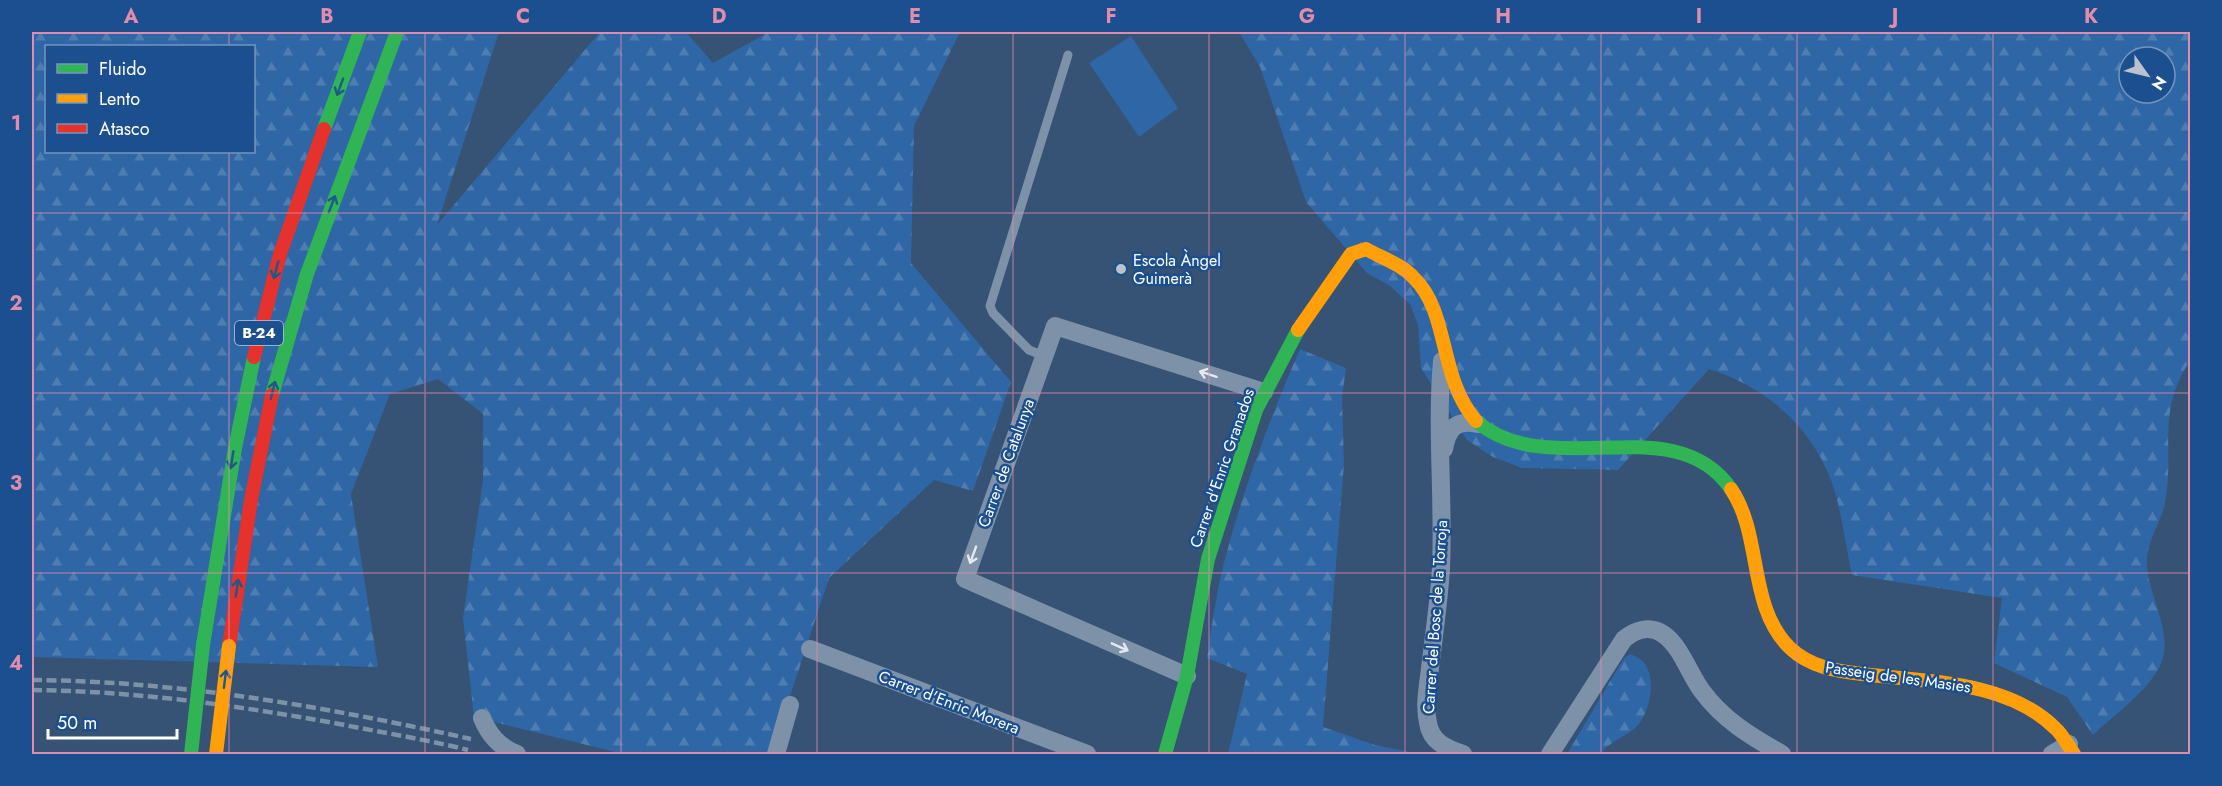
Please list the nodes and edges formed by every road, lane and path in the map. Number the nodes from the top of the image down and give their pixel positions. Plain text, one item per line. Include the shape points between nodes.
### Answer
1 (360, 32) edge
2 (397, 32) edge
3 (1068, 55) dead end
4 (1443, 354) junction
5 (1044, 356) junction
6 (1451, 385) joint
7 (1264, 392) junction
8 (1478, 423) junction
9 (1442, 457) junction
10 (810, 649) dead end
11 (1187, 676) junction
12 (790, 705) dead end
13 (482, 718) dead end
14 (2071, 749) edge
15 (191, 754) edge
16 (216, 754) edge
17 (517, 754) edge
18 (776, 754) edge
19 (1087, 754) edge
20 (1165, 754) edge
21 (1463, 754) edge
22 (1550, 754) edge
23 (1782, 754) edge
24 (2052, 754) edge

1 -> 15 main road, B-24, bridge via 281,252 256,343 236,432 203,645
16 -> 2 main road, B-24, bridge via 249,507 282,354 312,258
3 - 5 lane via 990,306 1029,350
4 - 6 main road, Carrer d'Enric Granados
4 - 7 main road, Carrer d'Enric Granados via 1431,301 1419,282 1366,249 1351,254 1343,264 1294,336
4 - 9 street, Carrer del Bosc de la Torroja via 1439,422
7 -> 5 street, Carrer de Catalunya via 1055,326
5 -> 11 street, Carrer de Catalunya via 965,579
6 - 8 main road, Passeig de les Masies
7 - 11 main road, Carrer d'Enric Granados via 1208,560
8 - 9 street via 1455,425 1449,431
8 - 14 main road, Passeig de les Masies via 1521,447 1662,448 1703,460 1723,477 1740,503 1770,622 1796,654 1819,666 1846,672 1983,689 2033,710 2060,732
9 - 21 street, Carrer del Bosc de la Torroja via 1440,568 1426,701 1434,739
10 - 19 street, Carrer d'Enric Morera
11 - 20 main road, Carrer d'Enric Granados
12 - 18 street
13 - 17 street via 498,744
14 - 24 street
22 - 23 street via 1624,639 1634,630 1661,632 1713,706 1747,734

